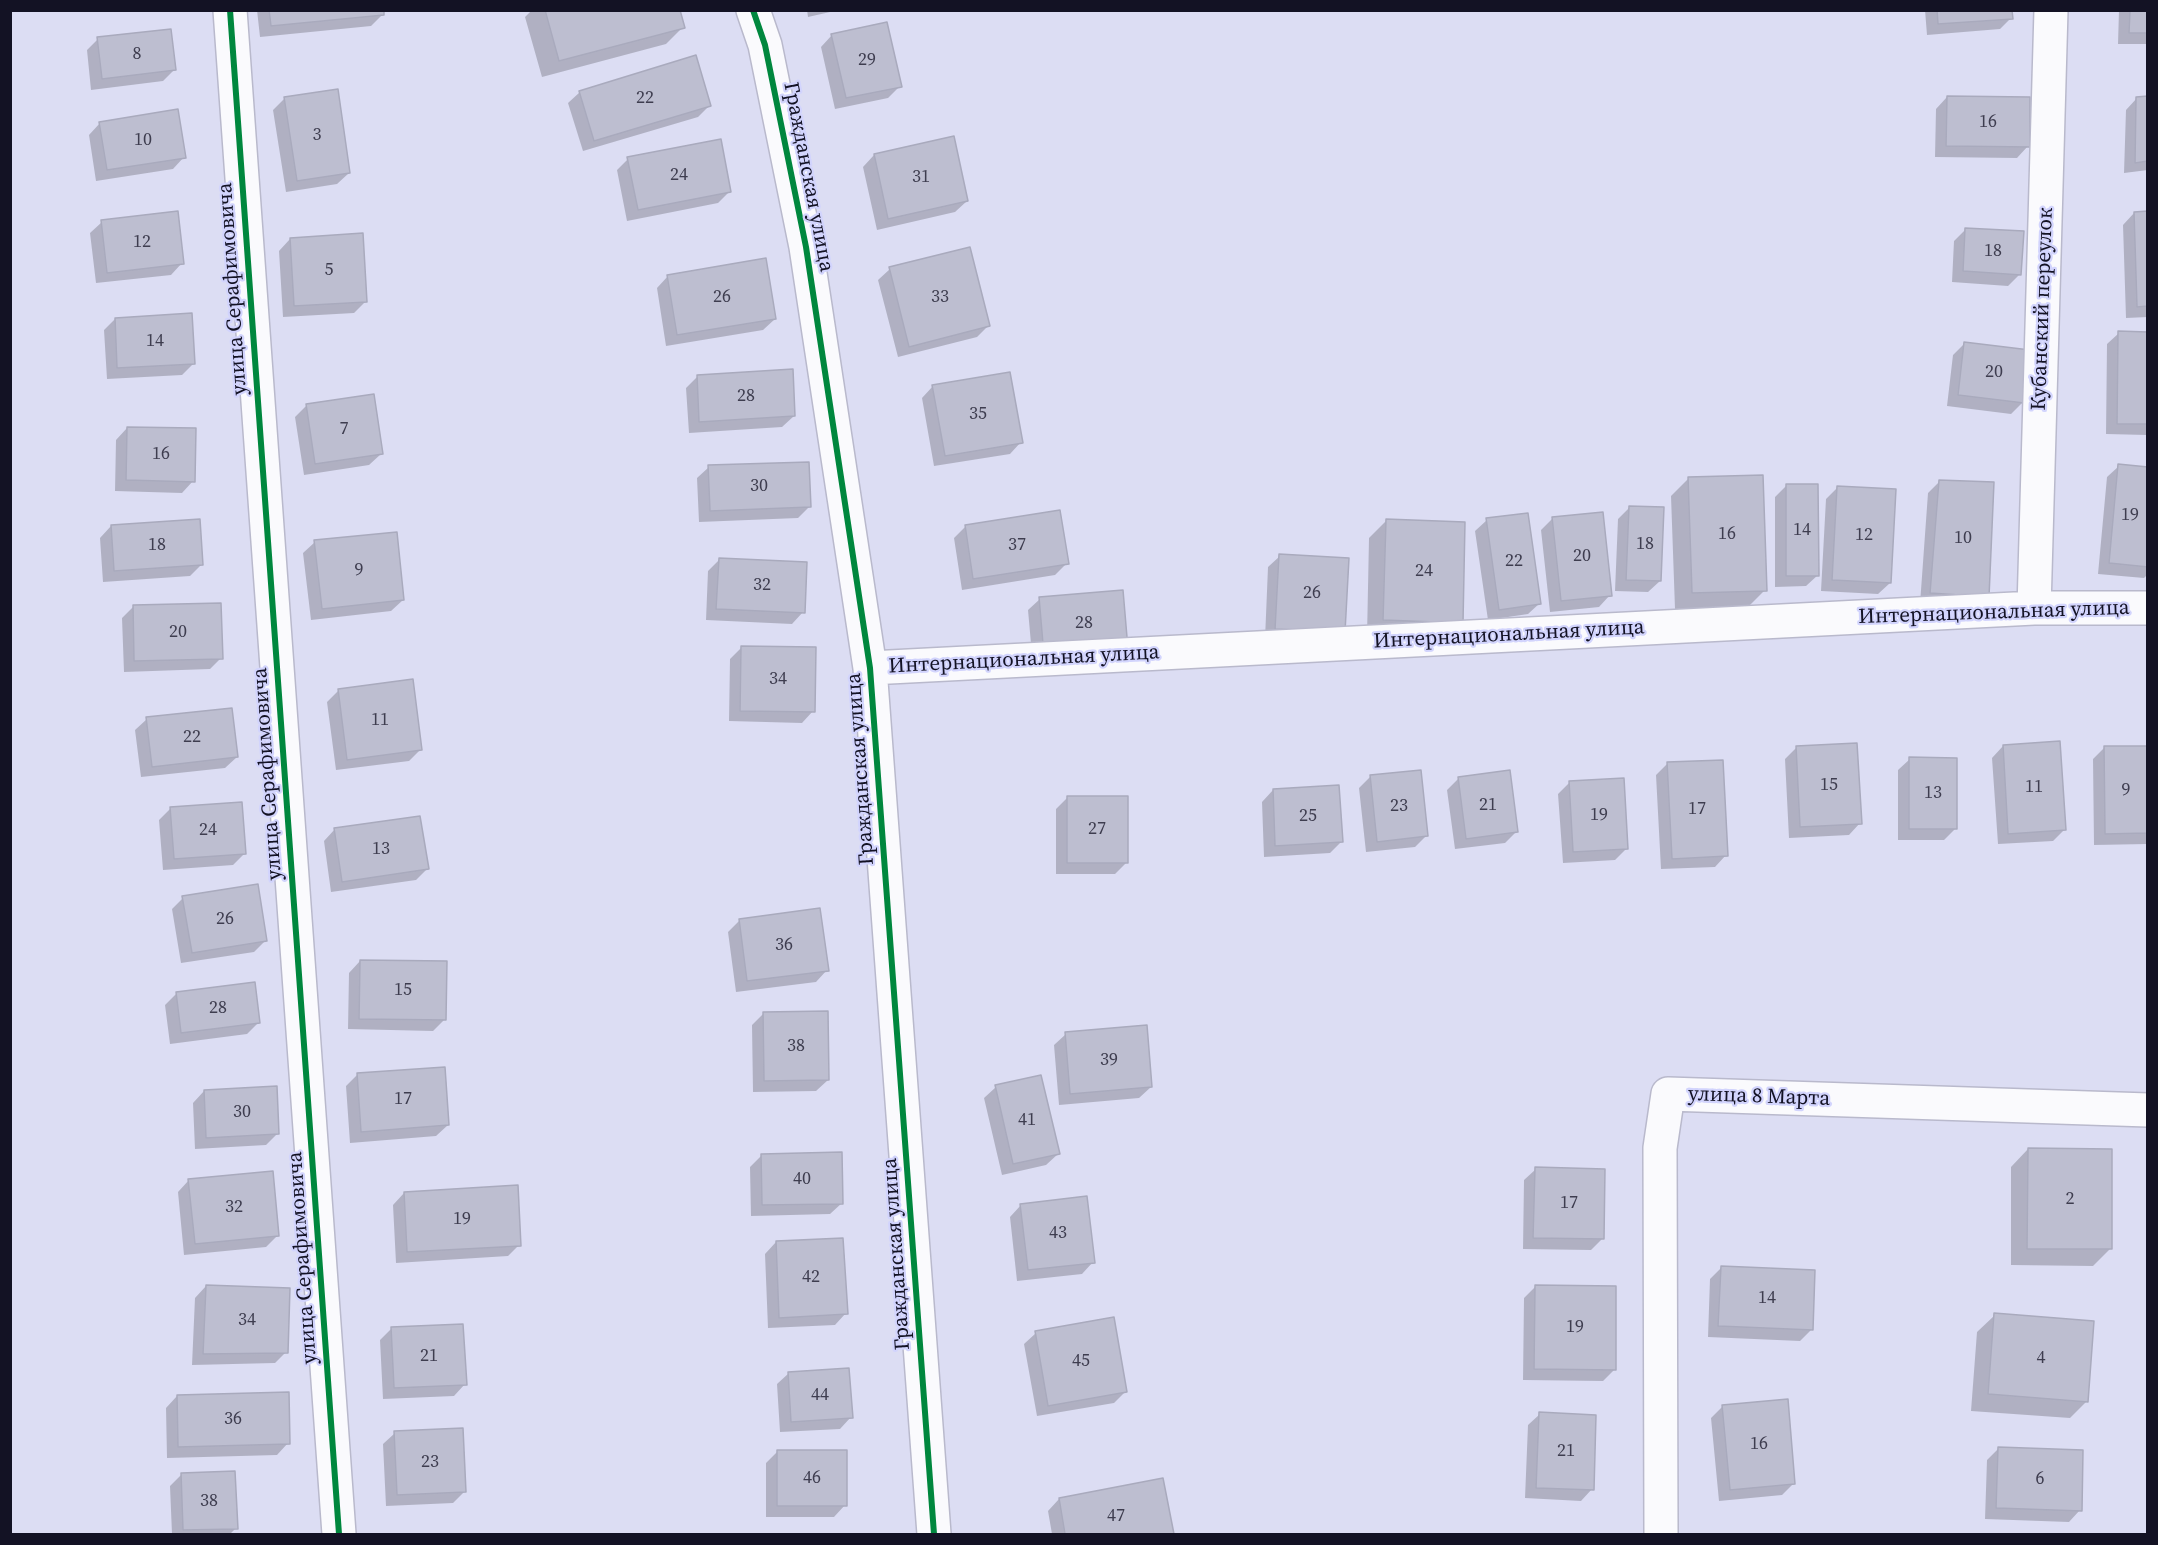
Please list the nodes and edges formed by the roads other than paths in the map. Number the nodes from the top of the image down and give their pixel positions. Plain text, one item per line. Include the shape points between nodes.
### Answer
1 (230, 10) edge
2 (753, 10) edge
3 (2051, 10) edge
4 (2034, 608) junction
5 (2148, 608) edge
6 (870, 668) junction
7 (2148, 1110) edge
8 (339, 1534) edge
9 (934, 1534) edge
10 (1661, 1534) edge

1 - 8 street, улица Серафимовича
2 - 6 street, Гражданская улица via 765,45 806,247
3 - 4 street, Кубанский переулок
4 - 5 street, Интернациональная улица
4 - 6 street, Интернациональная улица
6 - 9 street, Гражданская улица
7 - 10 street, улица 8 Марта via 1668,1094 1660,1148

